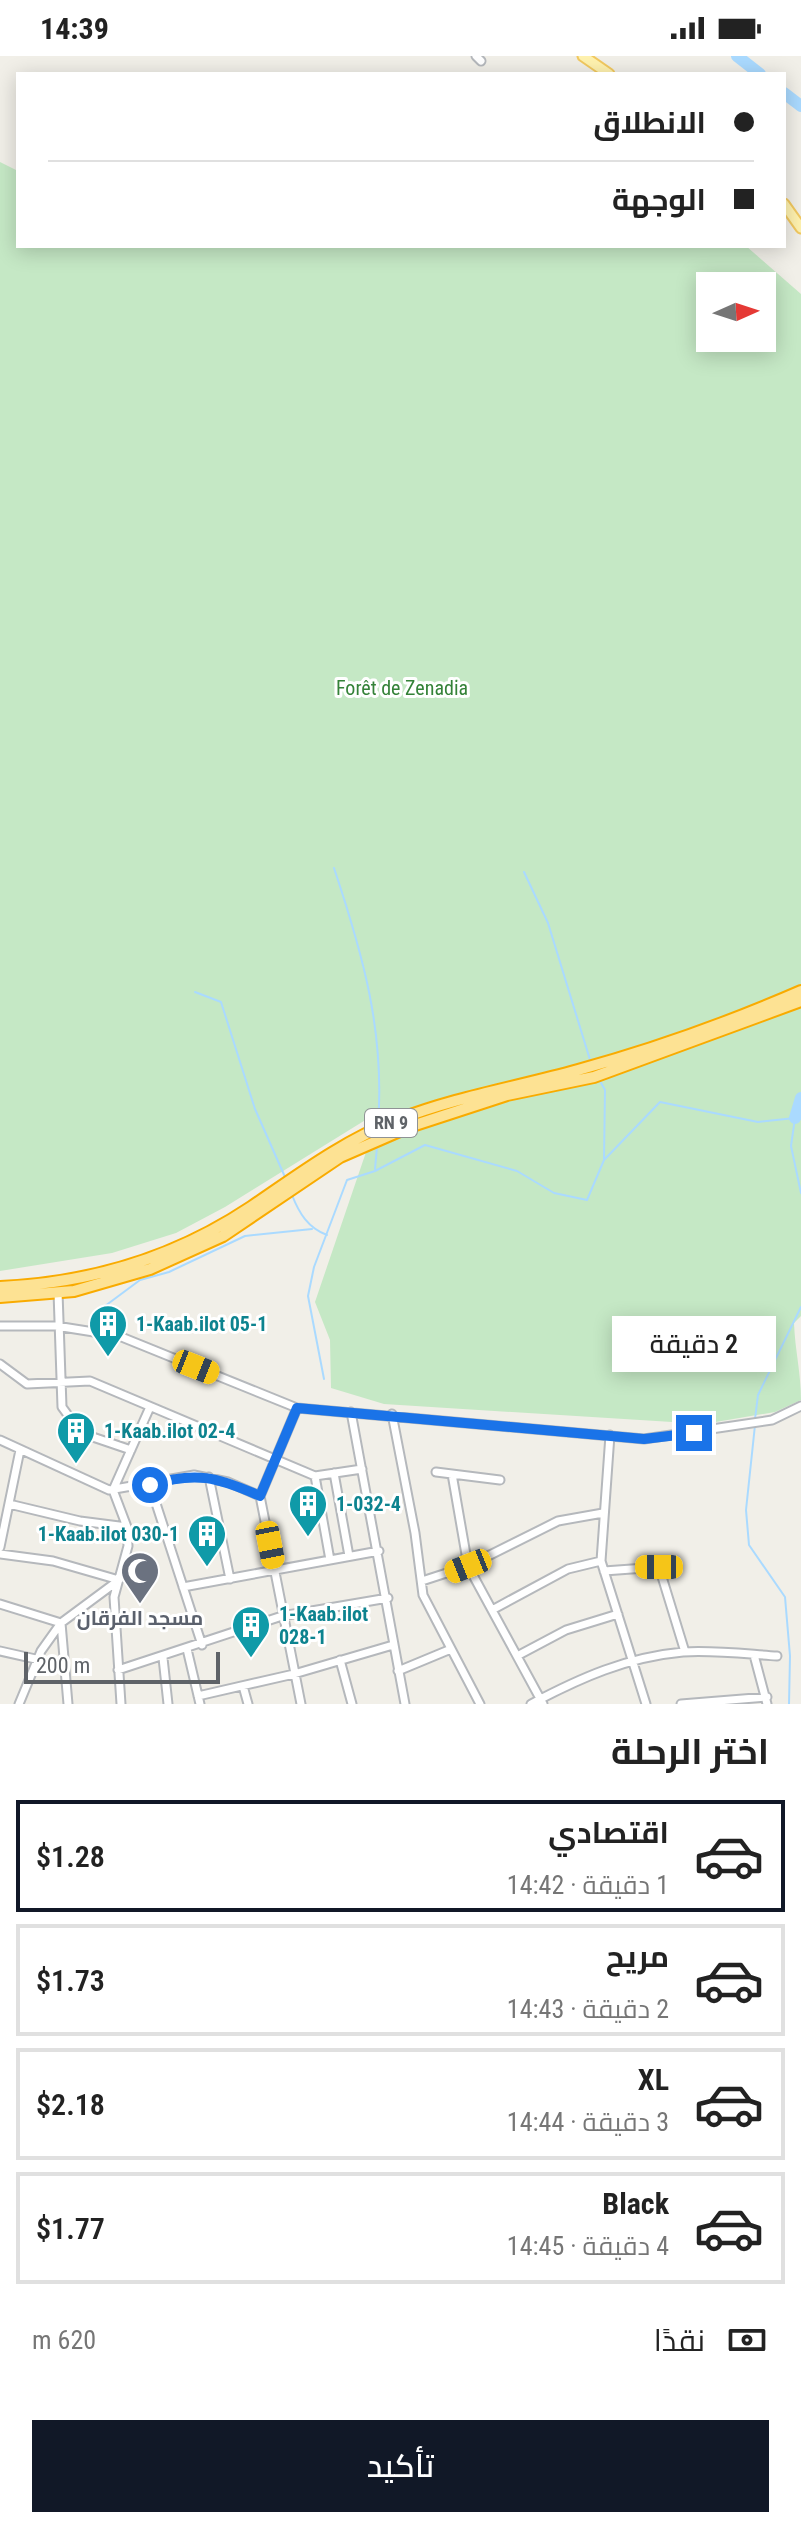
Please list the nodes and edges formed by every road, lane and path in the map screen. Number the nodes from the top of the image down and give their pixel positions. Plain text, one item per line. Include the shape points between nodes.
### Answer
1 (583, 56) edge
2 (606, 72) edge
3 (786, 207) edge
4 (801, 228) edge
5 (801, 991) edge
6 (801, 1001) edge
7 (0, 1287) edge
8 (58, 1292) junction
9 (0, 1297) edge
10 (0, 1326) edge
11 (56, 1326) junction
12 (0, 1364) edge
13 (61, 1381) junction
14 (801, 1406) edge
15 (150, 1407) junction
16 (297, 1408) junction
17 (351, 1412) junction
18 (392, 1414) junction
19 (610, 1435) junction
20 (0, 1440) edge
21 (20, 1450) junction
22 (131, 1450) junction
23 (276, 1459) junction
24 (362, 1469) junction
25 (436, 1472) dead end
26 (334, 1473) junction
27 (452, 1474) junction
28 (315, 1476) junction
29 (209, 1477) junction
30 (500, 1480) dead end
31 (150, 1485) junction
32 (113, 1490) junction
33 (260, 1496) junction
34 (9, 1504) junction
35 (603, 1513) junction
36 (127, 1527) junction
37 (0, 1547) edge
38 (379, 1551) junction
39 (0, 1554) edge
40 (349, 1556) junction
41 (330, 1560) junction
42 (601, 1561) junction
43 (468, 1566) junction
44 (275, 1570) junction
45 (604, 1571) junction
46 (230, 1579) junction
47 (119, 1580) junction
48 (422, 1581) junction
49 (183, 1587) junction
50 (388, 1598) junction
51 (0, 1604) edge
52 (492, 1610) junction
53 (618, 1614) junction
54 (282, 1616) junction
55 (61, 1623) junction
56 (202, 1645) junction
57 (393, 1645) junction
58 (187, 1649) junction
59 (451, 1649) junction
60 (0, 1651) edge
61 (685, 1652) junction
62 (754, 1655) junction
63 (517, 1656) junction
64 (777, 1656) dead end
65 (163, 1658) junction
66 (40, 1660) junction
67 (340, 1660) junction
68 (631, 1660) junction
69 (118, 1670) junction
70 (398, 1671) junction
71 (294, 1674) junction
72 (401, 1682) junction
73 (243, 1686) junction
74 (199, 1700) edge
75 (767, 1701) edge
76 (542, 1702) edge
77 (19, 1704) edge
78 (68, 1704) edge
79 (121, 1704) edge
80 (168, 1704) edge
81 (248, 1704) edge
82 (301, 1704) edge
83 (352, 1704) edge
84 (405, 1704) edge
85 (412, 1704) edge
86 (480, 1704) edge
87 (531, 1704) edge
88 (646, 1704) edge
89 (681, 1704) edge

1 - 2 main road
3 - 4 main road
5 - 7 highway, RN 9 via 610,1061 445,1102 398,1120 315,1161 199,1238 147,1260 83,1278
6 - 8 highway, RN 9 via 594,1077 507,1095 409,1127 317,1171 202,1247 120,1279
8 - 9 highway, RN 9
8 - 11 street
10 - 11 street
11 - 13 street
11 - 16 street via 119,1336
12 - 13 street via 27,1384
13 - 15 street via 90,1381
13 - 22 street via 62,1407 81,1433
14 - 19 street via 772,1420 719,1430 644,1439
15 - 22 street
15 - 23 street
16 - 17 street
16 - 23 street
17 - 18 street
17 - 24 street
18 - 19 street
18 - 48 street
19 - 35 street
20 - 21 street
21 - 32 street
21 - 34 street
22 - 32 street
23 - 28 street
23 - 33 street
24 - 26 street
24 - 38 street
25 - 27 street
26 - 28 street
26 - 40 street
27 - 30 street
27 - 43 street
28 - 41 street
29 - 31 street via 179,1476
29 - 33 street
29 - 46 street
31 - 32 street
31 - 49 street
32 - 36 street
33 - 44 street
34 - 36 street
34 - 37 street
35 - 42 street
35 - 43 street via 558,1521
36 - 47 street
38 - 40 street
38 - 50 street
39 - 47 street via 53,1561
40 - 41 street
41 - 44 street
42 - 45 street
42 - 52 street via 568,1569
43 - 48 street
43 - 52 street
44 - 46 street
44 - 54 street
45 - 53 street
45 - 61 street via 659,1567
46 - 49 street
47 - 55 street
47 - 69 street via 114,1597
48 - 59 street via 429,1611
49 - 56 street
50 - 54 street
50 - 57 street
51 - 55 street
52 - 63 street
53 - 63 street via 566,1630
53 - 68 street
54 - 56 street
54 - 71 street
55 - 66 street
55 - 78 street
56 - 58 street
57 - 67 street
57 - 70 street
58 - 65 street
58 - 74 street
59 - 70 street
59 - 86 street
60 - 66 street
61 - 62 street
61 - 68 street
62 - 64 street
62 - 75 street
63 - 76 street
65 - 69 street
65 - 80 street
66 - 77 street
67 - 71 street
67 - 83 street
68 - 76 street via 597,1671
68 - 88 street
69 - 79 street
70 - 72 street
71 - 73 street
71 - 82 street
72 - 84 street
72 - 85 street
73 - 74 street
73 - 81 street
75 - 89 street
76 - 87 street

